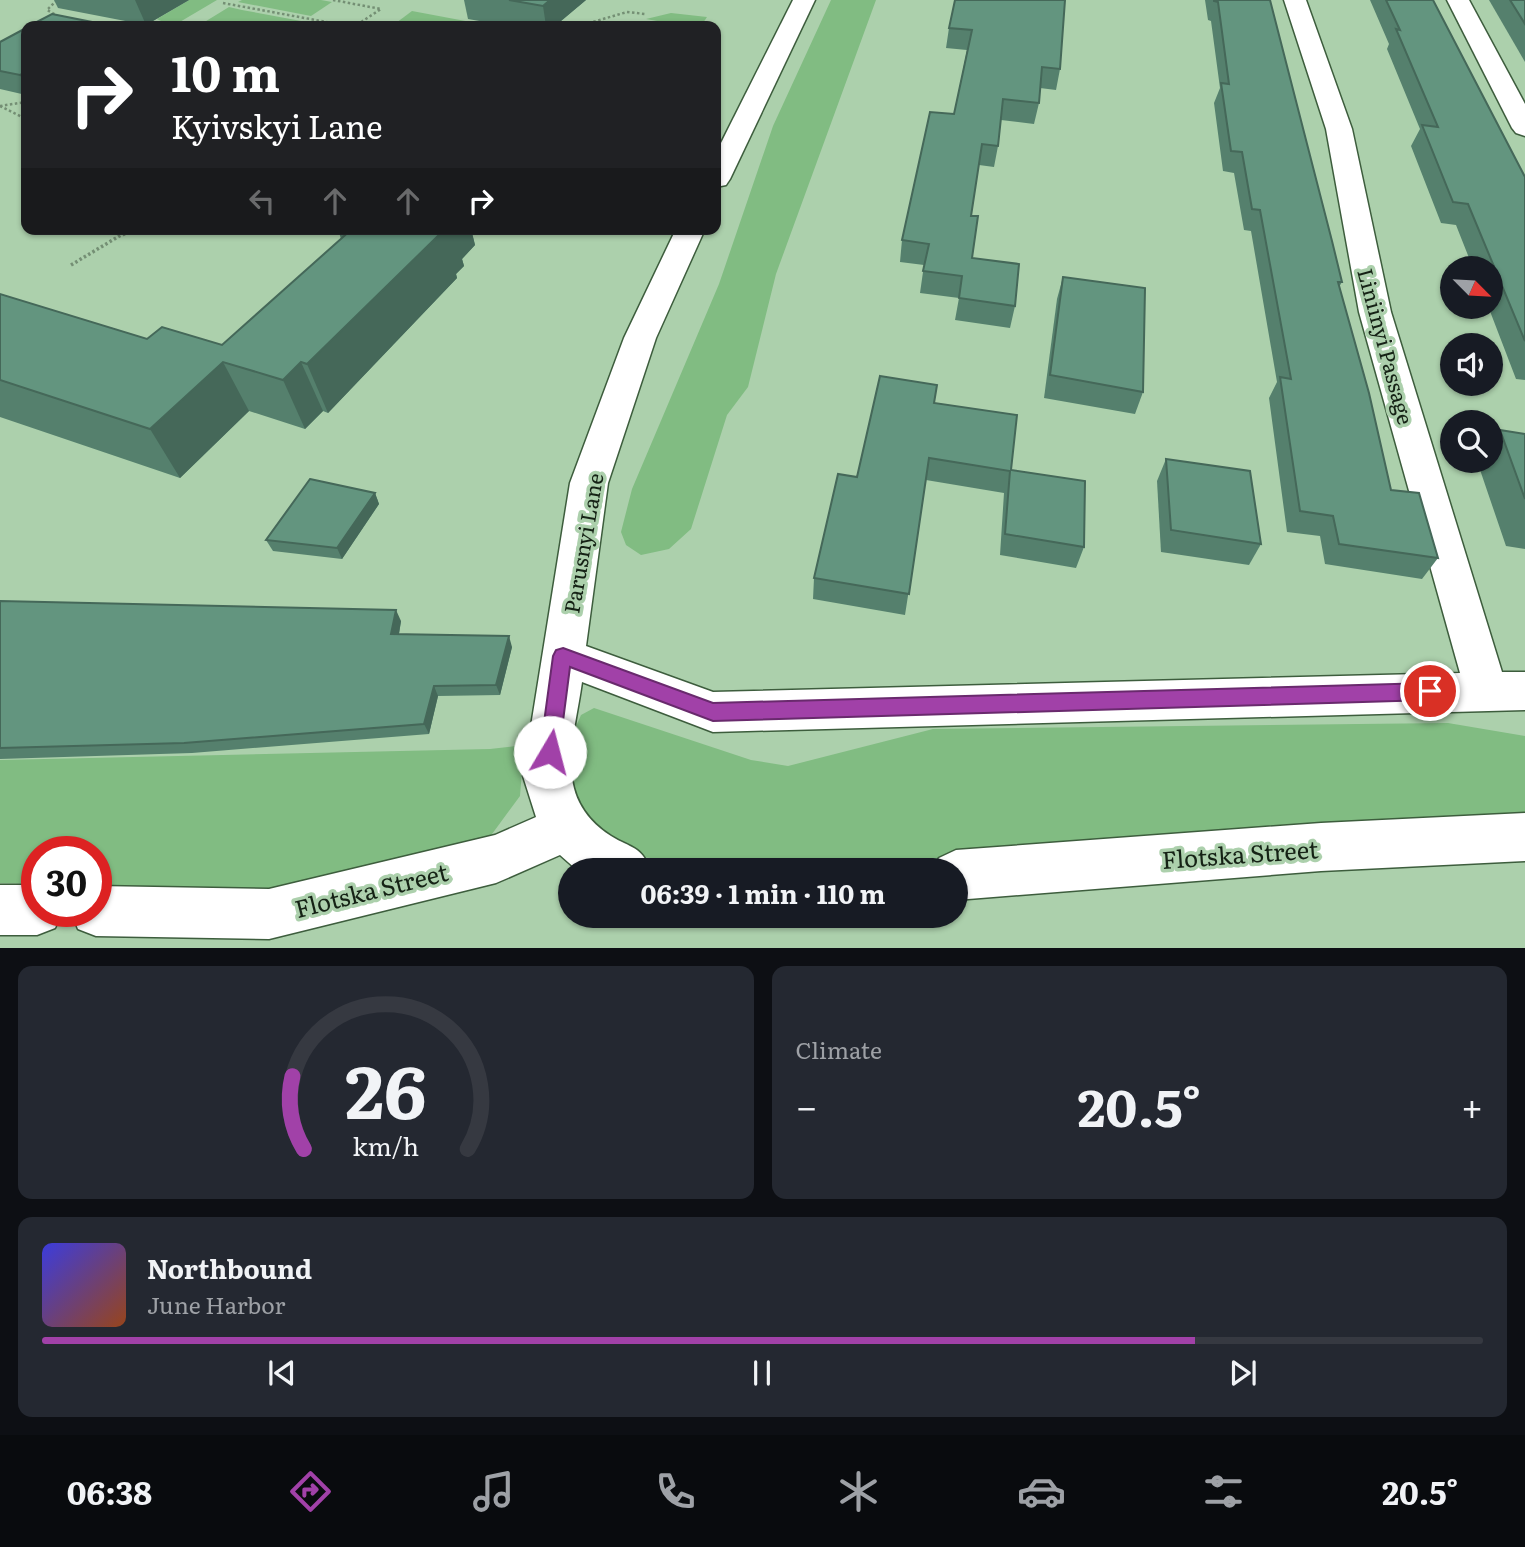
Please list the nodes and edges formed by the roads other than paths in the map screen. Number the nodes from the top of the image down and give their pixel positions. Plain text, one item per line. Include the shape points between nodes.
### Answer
1 (804, 0) edge
2 (1296, 0) edge
3 (1458, 0) edge
4 (1525, 128) edge
5 (721, 169) edge
6 (688, 235) edge
7 (563, 656) junction
8 (1505, 690) edge
9 (565, 829) junction
10 (1525, 837) edge
11 (602, 858) edge
12 (968, 874) edge
13 (0, 910) edge
14 (21, 910) edge
15 (112, 911) edge

1 - 5 street
2 - 8 street, Liniinyi Passage via 1339,129 1375,312
3 - 4 street
6 - 7 street, Parusnyi Lane via 640,338 589,483
7 - 8 street via 713,712
7 - 9 street, Parusnyi Lane via 546,776 553,806
9 - 11 street
9 - 15 street, Flotska Street via 496,859 269,914
10 - 12 street, Flotska Street via 1321,847
13 - 14 street

